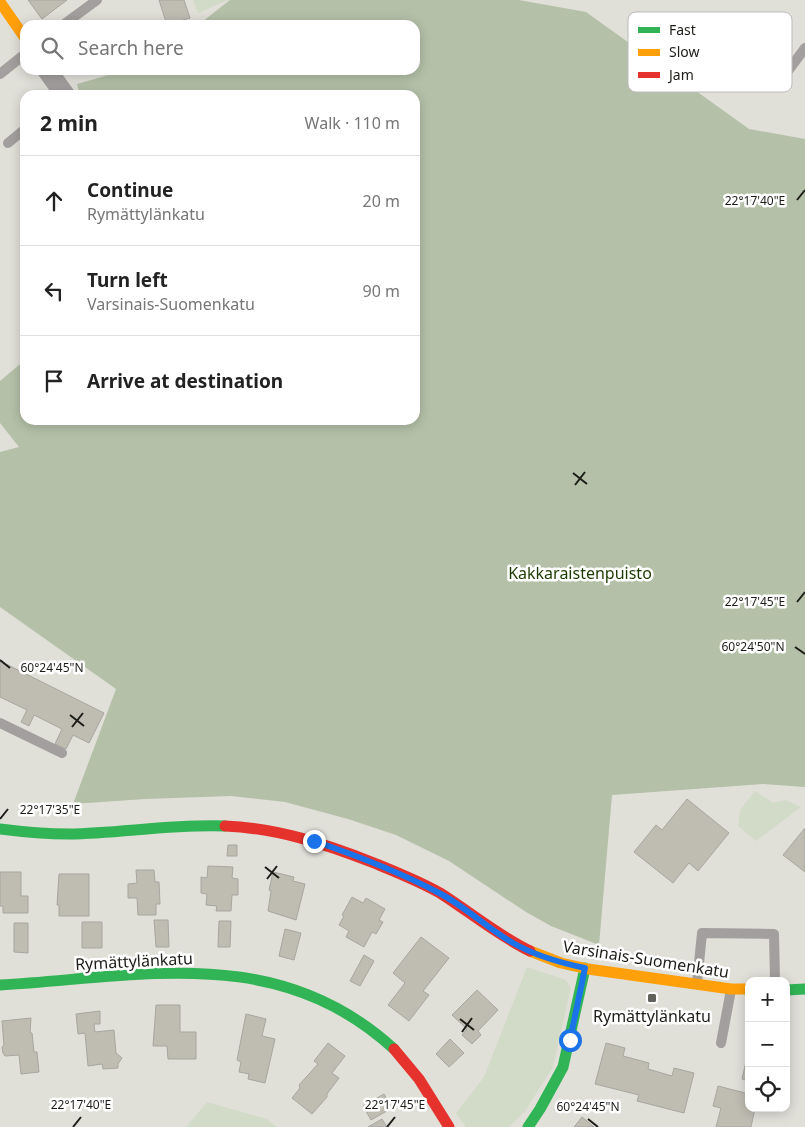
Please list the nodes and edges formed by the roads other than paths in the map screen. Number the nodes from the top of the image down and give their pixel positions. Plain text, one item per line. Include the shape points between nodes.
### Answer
1 (97, 0) edge
2 (0, 2) edge
3 (70, 20) edge
4 (20, 31) edge
5 (805, 48) edge
6 (20, 58) edge
7 (792, 66) edge
8 (0, 74) edge
9 (52, 75) edge
10 (61, 90) edge
11 (20, 133) edge
12 (8, 143) dead end
13 (0, 723) edge
14 (62, 753) dead end
15 (0, 829) edge
16 (585, 968) junction
17 (775, 977) edge
18 (697, 984) junction
19 (0, 986) edge
20 (731, 989) junction
21 (745, 989) edge
22 (805, 989) edge
23 (790, 990) edge
24 (721, 1043) dead end
25 (449, 1127) edge
26 (528, 1127) edge

1 - 3 lane
2 - 4 street
5 - 7 lane
6 - 8 lane
9 - 10 street
11 - 12 lane
13 - 14 lane
15 - 16 street, Varsinais-Suomenkatu via 74,834 206,826 274,831 314,841 404,875 442,895 514,944
16 - 18 street, Varsinais-Suomenkatu
16 - 26 street via 563,1067
17 - 18 lane via 774,934 702,933
18 - 20 street, Varsinais-Suomenkatu
19 - 25 street, Rymättylänkatu via 173,972 228,975 278,984 323,999 362,1023 397,1052 429,1092
20 - 21 street, Varsinais-Suomenkatu
20 - 24 lane
22 - 23 street

